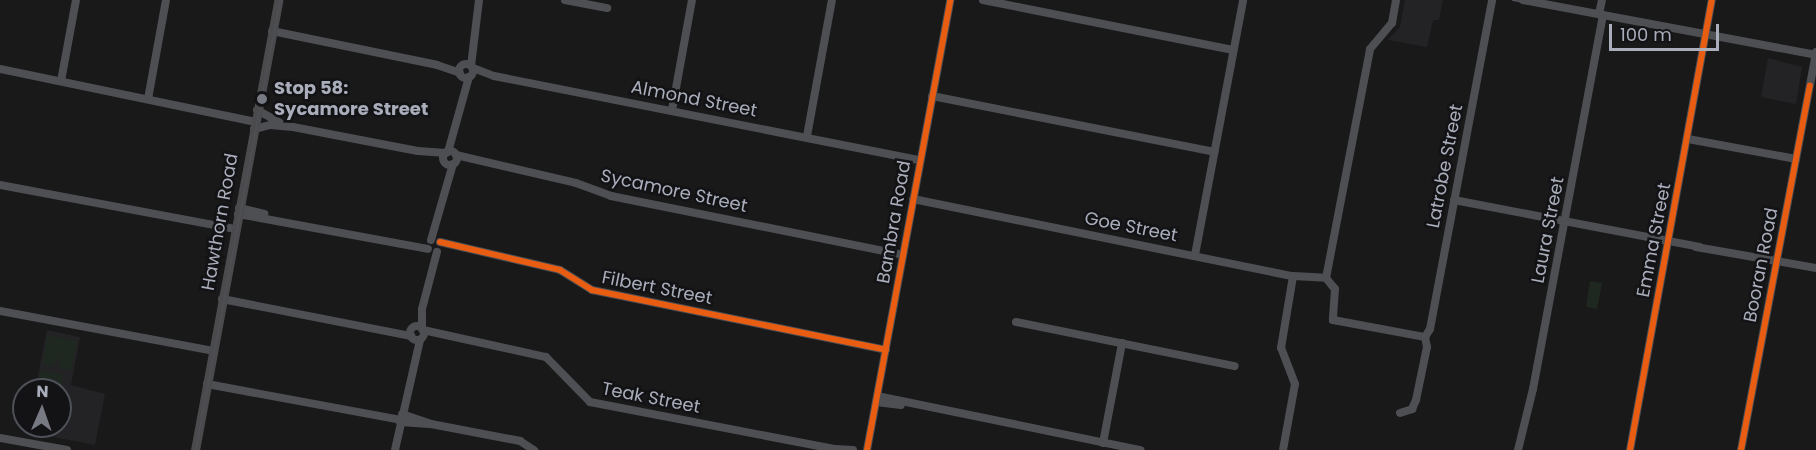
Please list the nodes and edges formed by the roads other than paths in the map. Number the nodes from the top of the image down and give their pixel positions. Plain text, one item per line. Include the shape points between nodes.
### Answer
1 (76, 0) edge
2 (166, 0) edge
3 (278, 0) edge
4 (479, 0) edge
5 (565, 0) edge
6 (692, 0) edge
7 (832, 0) edge
8 (950, 0) edge
9 (983, 0) edge
10 (1243, 0) edge
11 (1396, 0) edge
12 (1492, 0) edge
13 (1523, 0) edge
14 (1602, 0) edge
15 (1712, 0) edge
16 (607, 8) dead end
17 (1601, 15) junction
18 (272, 33) junction
19 (1706, 35) junction
20 (1233, 50) junction
21 (1816, 54) edge
22 (0, 69) edge
23 (467, 71) junction
24 (61, 81) junction
25 (932, 96) junction
26 (148, 99) junction
27 (672, 110) junction
28 (255, 120) junction
29 (293, 127) junction
30 (807, 136) junction
31 (1688, 139) junction
32 (1214, 152) junction
33 (921, 157) junction
34 (450, 158) junction
35 (1796, 159) junction
36 (0, 185) edge
37 (913, 199) junction
38 (1454, 200) junction
39 (239, 211) junction
40 (1565, 221) junction
41 (236, 229) junction
42 (1669, 242) junction
43 (434, 246) junction
44 (903, 252) junction
45 (1195, 255) junction
46 (1776, 261) junction
47 (1816, 268) edge
48 (1293, 276) junction
49 (1326, 278) junction
50 (222, 299) junction
51 (0, 311) edge
52 (1016, 322) dead end
53 (417, 333) junction
54 (1425, 337) junction
55 (1122, 344) junction
56 (886, 347) junction
57 (213, 351) junction
58 (1235, 366) dead end
59 (206, 386) junction
60 (876, 399) junction
61 (1400, 413) dead end
62 (401, 420) junction
63 (0, 438) edge
64 (1103, 442) junction
65 (67, 450) edge
66 (195, 450) edge
67 (395, 450) edge
68 (534, 450) edge
69 (837, 450) edge
70 (853, 450) edge
71 (867, 450) edge
72 (1141, 450) edge
73 (1283, 450) edge
74 (1518, 450) edge
75 (1630, 450) edge
76 (1741, 450) edge

1 - 24 street
2 - 26 street
3 - 18 main road, Hawthorn Road
4 - 23 street
5 - 16 street
6 - 27 street
7 - 30 street
8 - 25 street, Bambra Road
9 - 20 street
10 - 20 street
11 - 49 street via 1392,22 1370,49
12 - 38 street, Latrobe Street
13 - 17 street
14 - 17 street, Laura Street
15 - 19 street, Emma Street
17 - 19 street
17 - 40 street, Laura Street
18 - 23 street, Almond Street
18 - 28 main road, Hawthorn Road
19 - 21 street
19 - 31 street, Emma Street
20 - 32 street
21 - 35 street, Booran Road
22 - 24 street, Sycamore Street
23 - 27 street, Almond Street
23 - 34 street
24 - 26 street, Sycamore Street
25 - 32 street
25 - 33 street, Bambra Road
26 - 28 street, Sycamore Street
27 - 30 street, Almond Street
28 - 29 street, Sycamore Street
28 - 29 street, Sycamore Street
28 - 39 main road, Hawthorn Road
29 - 34 street, Sycamore Street
30 - 33 street, Almond Street
31 - 35 street
31 - 42 street, Emma Street
32 - 45 street
33 - 37 street, Bambra Road
34 - 43 street
34 - 44 street, Sycamore Street via 564,180 611,196
35 - 46 street, Booran Road
36 - 41 street
37 - 44 street, Bambra Road
37 - 45 street, Goe Street
38 - 40 street
38 - 54 street, Latrobe Street via 1430,329
39 - 41 main road, Hawthorn Road
39 - 43 street, Filbert Street
40 - 42 street
40 - 74 street, Laura Street
41 - 50 main road, Hawthorn Road
42 - 46 street
42 - 75 street, Emma Street
43 - 53 street
43 - 56 street, Filbert Street via 560,270 598,292
44 - 56 street, Bambra Road
45 - 48 street, Goe Street
46 - 47 street
46 - 76 street, Booran Road
48 - 49 street, Goe Street
48 - 73 street via 1280,345 1295,384
49 - 54 street via 1335,291 1331,316 1336,321
50 - 53 street, Teak Street
50 - 57 main road, Hawthorn Road
51 - 57 street
52 - 55 street
53 - 62 street
53 - 69 street, Teak Street via 546,357 590,402
54 - 61 street, Latrobe Street via 1416,400 1412,409
55 - 58 street
55 - 64 street
56 - 60 street, Bambra Road
57 - 59 main road, Hawthorn Road
59 - 62 street
59 - 66 main road, Hawthorn Road
60 - 64 street
60 - 71 street, Bambra Road
62 - 67 street
62 - 68 street via 519,441
63 - 65 street
64 - 72 street
69 - 70 street, Teak Street

